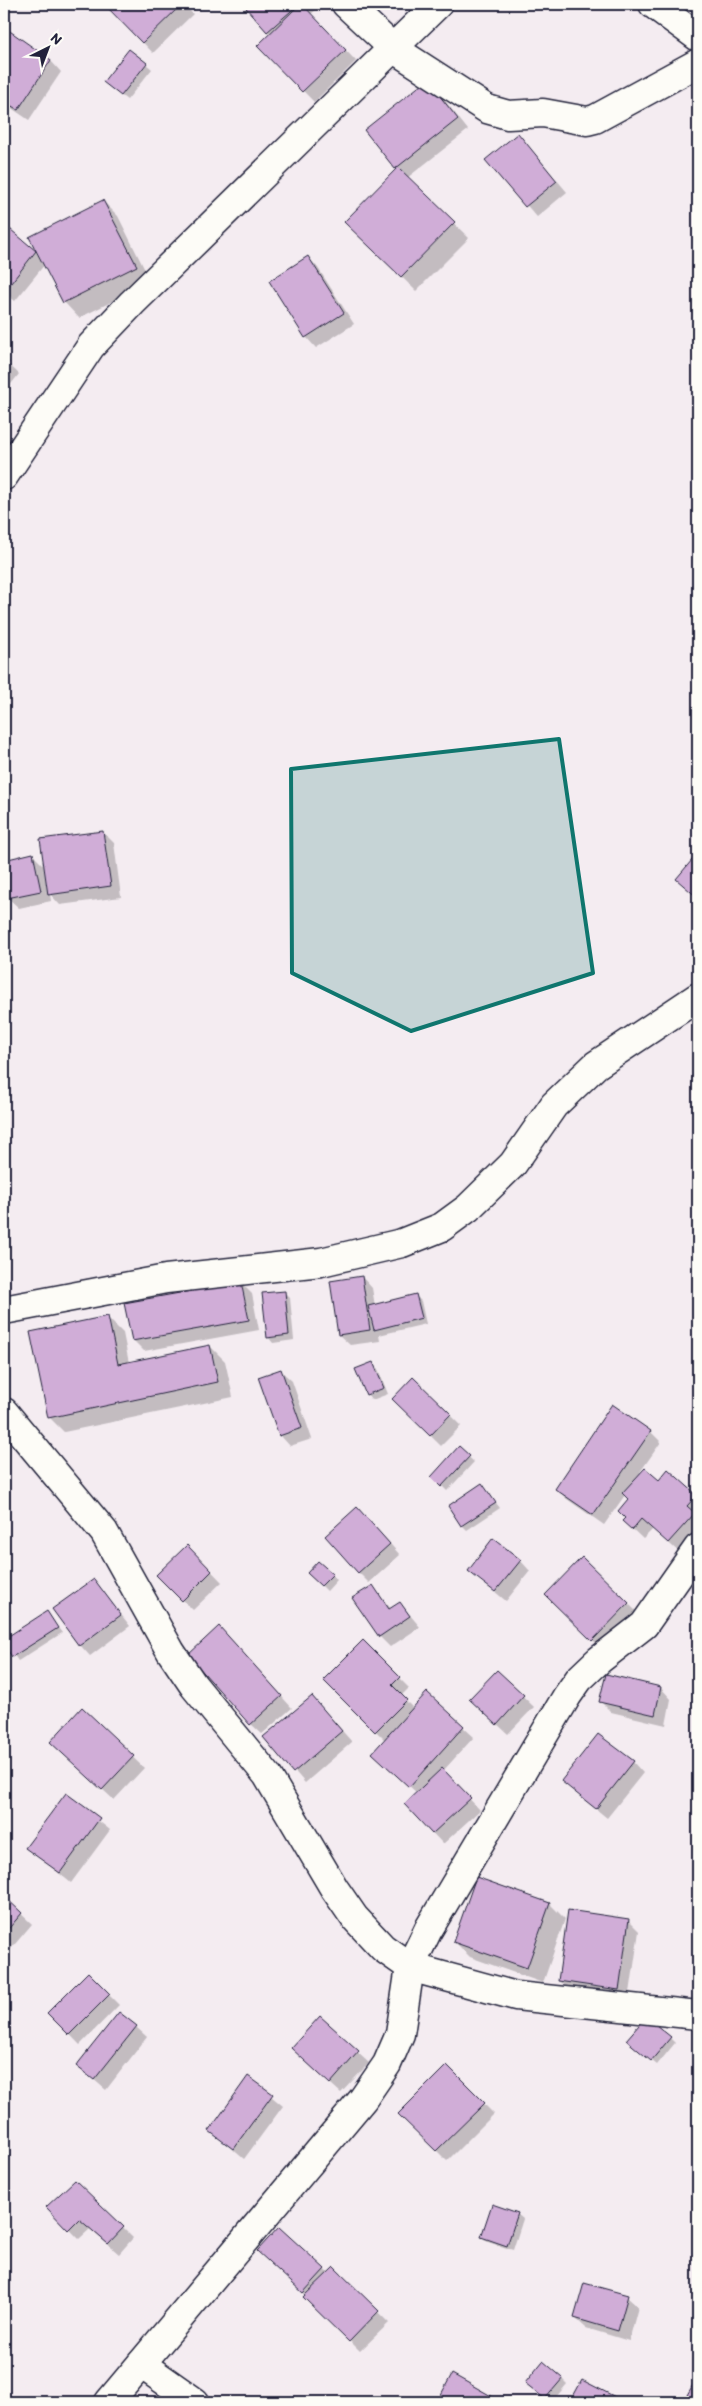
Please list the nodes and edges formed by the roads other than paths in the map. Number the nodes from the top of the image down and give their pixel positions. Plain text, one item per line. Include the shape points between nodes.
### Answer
1 (346, 4) edge
2 (438, 4) edge
3 (653, 4) edge
4 (698, 37) edge
5 (394, 49) junction
6 (698, 63) edge
7 (4, 476) edge
8 (698, 997) edge
9 (4, 1310) edge
10 (4, 1412) edge
11 (698, 1548) edge
12 (410, 1966) junction
13 (698, 2015) edge
14 (141, 2364) junction
15 (109, 2402) edge
16 (195, 2402) edge

1 - 5 street
2 - 5 street
3 - 4 street
5 - 6 street via 487,109 508,115 553,114 587,121
5 - 7 street via 132,303 92,346
8 - 9 street via 596,1065 554,1104 513,1164 468,1208 442,1226 402,1243 321,1262 166,1279
10 - 12 street via 104,1532 171,1652 194,1686 267,1775 354,1918 383,1948
11 - 12 street via 644,1626 579,1678 484,1832
12 - 13 street via 516,1996
12 - 14 street via 400,2034 387,2064 363,2099
14 - 15 street
14 - 16 street

